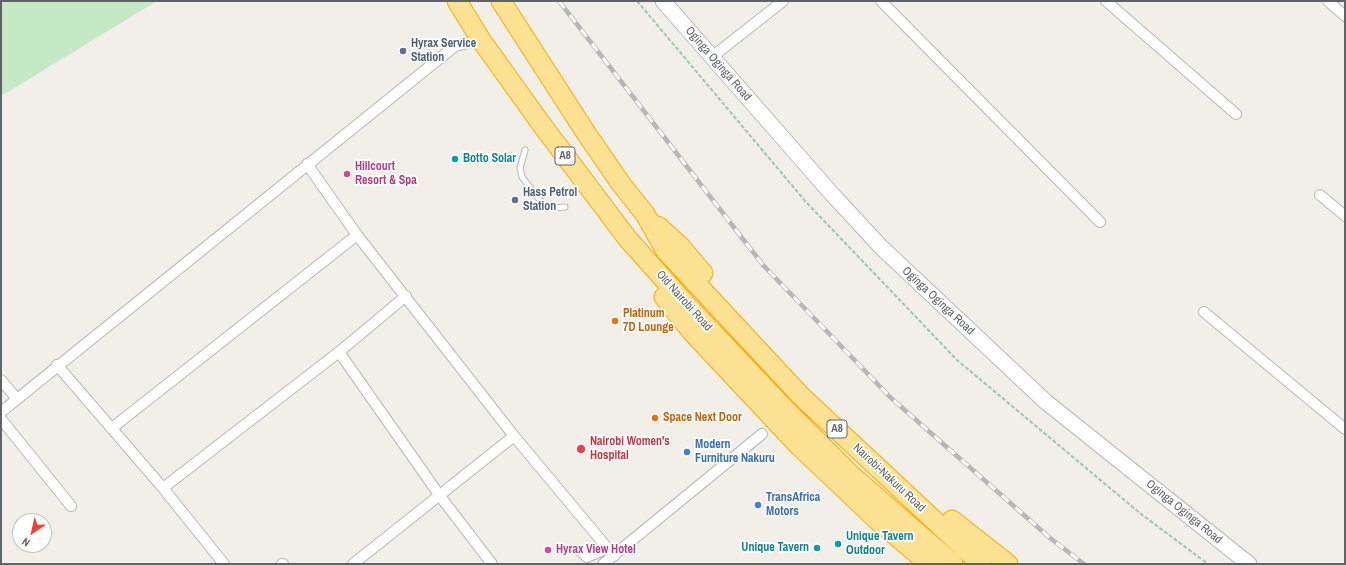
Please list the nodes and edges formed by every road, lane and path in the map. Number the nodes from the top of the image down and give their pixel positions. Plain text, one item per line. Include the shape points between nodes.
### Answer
1 (457, 1) edge
2 (501, 1) edge
3 (636, 1) edge
4 (663, 1) edge
5 (783, 1) edge
6 (881, 1) edge
7 (1106, 1) edge
8 (1328, 1) edge
9 (1345, 16) edge
10 (481, 40) junction
11 (712, 57) junction
12 (1236, 114) dead end
13 (525, 150) dead end
14 (307, 164) junction
15 (1320, 195) dead end
16 (565, 207) dead end
17 (645, 214) junction
18 (1345, 216) edge
19 (1100, 222) dead end
20 (357, 235) junction
21 (627, 238) junction
22 (700, 287) joint
23 (406, 296) junction
24 (1204, 312) dead end
25 (339, 352) junction
26 (57, 365) junction
27 (1, 380) edge
28 (17, 399) junction
29 (1, 412) edge
30 (1, 419) edge
31 (112, 428) junction
32 (1345, 429) edge
33 (762, 434) dead end
34 (514, 436) junction
35 (163, 488) junction
36 (440, 496) junction
37 (71, 506) dead end
38 (579, 550) dead end
39 (611, 552) junction
40 (359, 562) edge
41 (224, 564) edge
42 (492, 564) edge
43 (603, 564) edge
44 (929, 564) edge
45 (953, 564) edge
46 (981, 564) edge
47 (1008, 564) edge
48 (1208, 564) edge
49 (1249, 564) edge

1 - 10 highway, Old Nairobi Road / A8
2 - 17 highway, Old Nairobi Road / A8 via 586,133
3 - 48 path via 806,202 958,360 1141,514
4 - 11 street, Oginga Oginga Road
5 - 11 street
6 - 19 street
7 - 12 street
8 - 9 street
10 - 14 street via 456,46
10 - 21 highway, Old Nairobi Road / A8
11 - 49 street, Oginga Oginga Road via 881,247 1046,402
13 - 16 lane via 520,168 522,177 544,204 552,208
14 - 20 street
14 - 26 street
15 - 18 street
17 - 22 highway, Old Nairobi Road / A8 via 666,251
17 - 47 highway via 680,246 816,394 904,478 971,536
20 - 23 street
20 - 31 street
21 - 44 highway via 648,276 697,337 799,446 876,519
21 - 45 highway, Old Nairobi Road / A8 via 783,407 850,474
22 - 46 highway, Nairobi-Nakuru Road / A8 via 802,396
23 - 25 street
23 - 34 street
24 - 32 street
25 - 35 street
25 - 36 street
26 - 28 street
26 - 31 street
27 - 28 street
28 - 29 street
30 - 37 street
31 - 35 street
33 - 39 street
34 - 36 street
34 - 39 street
35 - 41 street
36 - 40 street
36 - 42 street
38 - 39 street via 587,557
39 - 43 street

